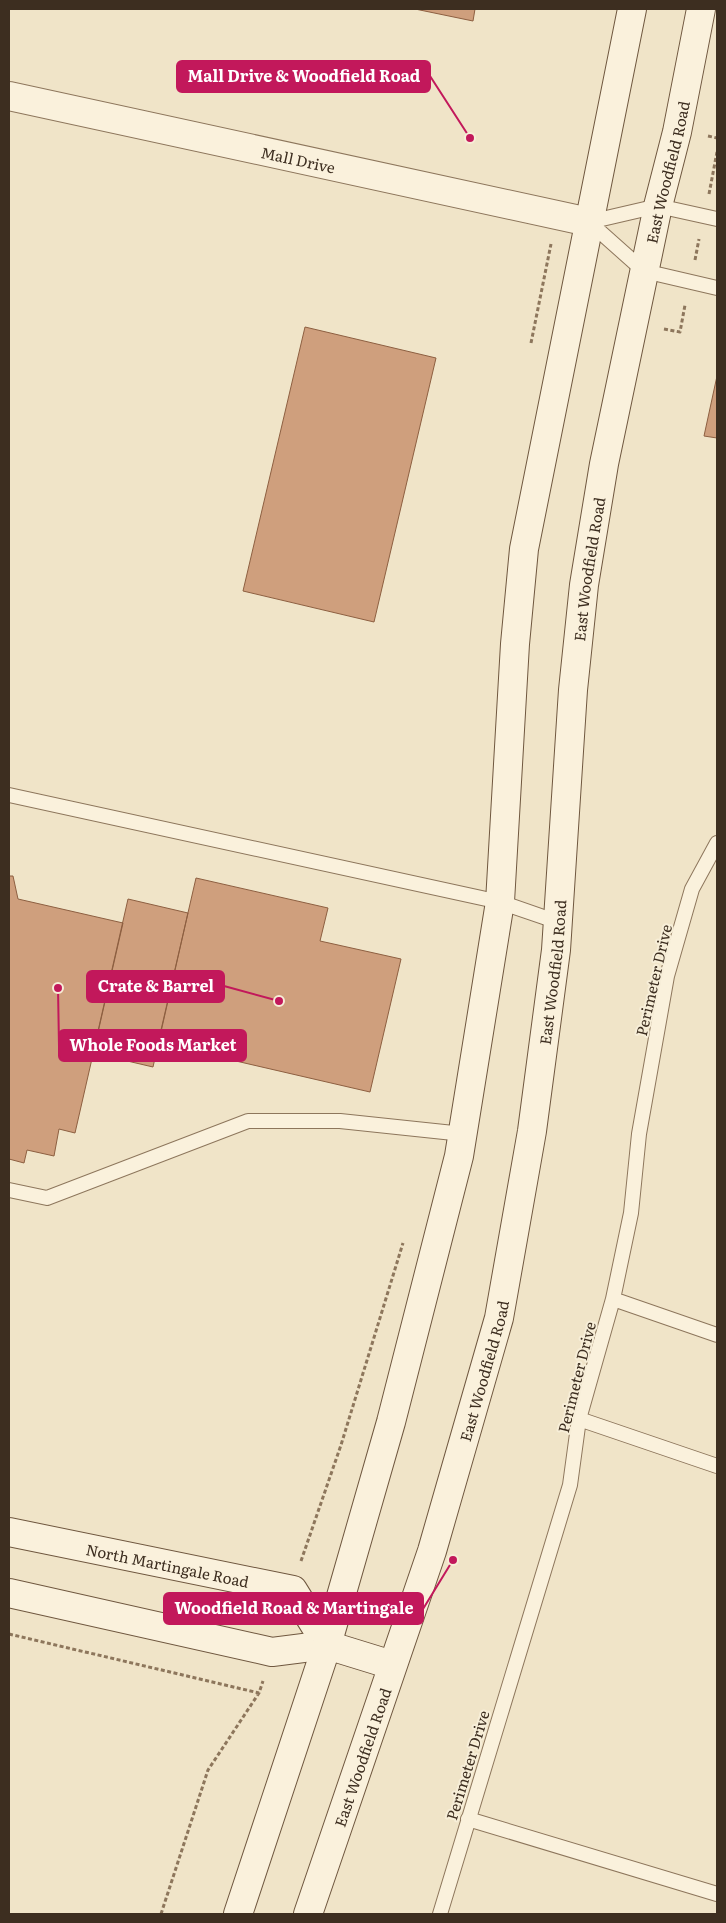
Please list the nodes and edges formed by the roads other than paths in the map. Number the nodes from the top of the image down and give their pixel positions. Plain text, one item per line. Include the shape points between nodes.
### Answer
1 (632, 9) edge
2 (702, 9) edge
3 (9, 96) edge
4 (658, 206) junction
5 (717, 219) edge
6 (588, 222) junction
7 (644, 271) junction
8 (717, 288) edge
9 (9, 795) edge
10 (717, 843) edge
11 (500, 902) junction
12 (558, 922) junction
13 (462, 1134) junction
14 (9, 1190) edge
15 (613, 1299) junction
16 (717, 1335) edge
17 (579, 1419) junction
18 (717, 1466) edge
19 (9, 1532) edge
20 (9, 1593) edge
21 (327, 1645) junction
22 (392, 1665) junction
23 (468, 1819) junction
24 (717, 1894) edge
25 (238, 1914) edge
26 (308, 1914) edge
27 (440, 1914) edge

1 - 6 street
2 - 4 street, East Woodfield Road
3 - 6 street, Mall Drive
4 - 5 lane, Mall Drive
4 - 6 lane, Mall Drive
4 - 7 street, East Woodfield Road
6 - 7 lane, Mall Drive
6 - 11 street via 524,549 515,644
7 - 8 lane, Mall Drive
7 - 12 street, East Woodfield Road via 604,464 584,585 573,690
9 - 11 lane
10 - 15 lane, Perimeter Drive via 692,889 667,976 639,1134 631,1213
11 - 12 lane
11 - 13 street
12 - 22 street, East Woodfield Road via 532,1131 499,1318 432,1551
13 - 14 lane via 340,1121 248,1121 47,1198
13 - 21 street via 391,1422
15 - 16 lane
15 - 17 lane, Perimeter Drive
17 - 18 lane
17 - 23 lane, Perimeter Drive via 570,1485
19 - 21 street, North Martingale Road via 293,1590
20 - 21 street via 272,1652
21 - 22 street
21 - 25 street
22 - 26 street, East Woodfield Road
23 - 24 lane
23 - 27 lane, Perimeter Drive

